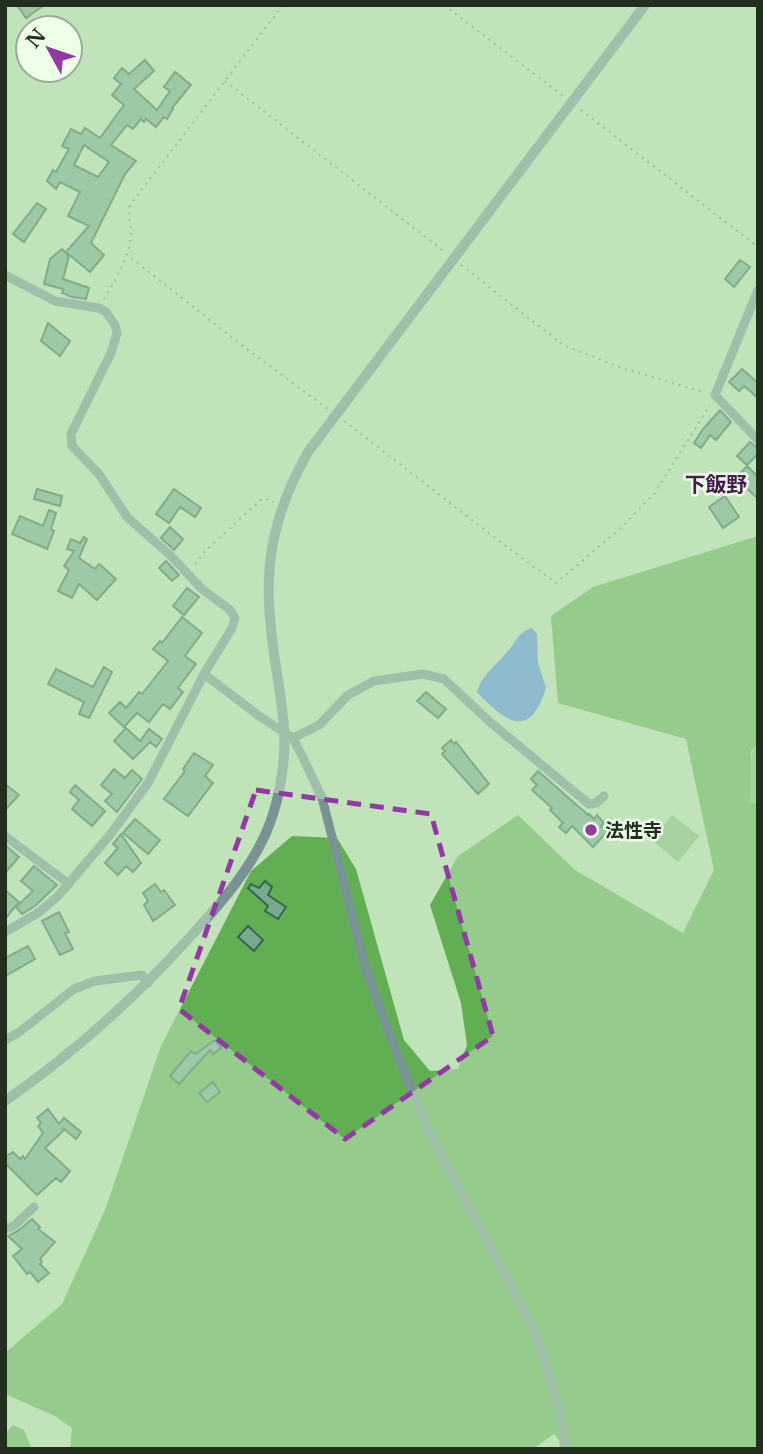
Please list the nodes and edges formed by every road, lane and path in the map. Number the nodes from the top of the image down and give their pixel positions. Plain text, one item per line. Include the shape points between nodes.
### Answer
1 (283, 5) edge
2 (444, 5) edge
3 (645, 5) edge
4 (573, 103) junction
5 (758, 247) edge
6 (126, 254) junction
7 (5, 275) edge
8 (758, 290) edge
9 (99, 308) junction
10 (715, 396) junction
11 (336, 414) junction
12 (758, 440) edge
13 (282, 504) junction
14 (188, 573) junction
15 (204, 674) junction
16 (288, 735) junction
17 (604, 796) dead end
18 (5, 836) edge
19 (69, 884) junction
20 (5, 932) edge
21 (148, 984) junction
22 (5, 1040) edge
23 (5, 1101) edge
24 (34, 1207) dead end
25 (5, 1228) edge
26 (566, 1449) edge

1 - 6 path via 130,205
2 - 4 path
3 - 4 street
4 - 5 path
4 - 11 street
6 - 9 path
6 - 11 path
7 - 9 street via 55,301
8 - 10 street
9 - 14 street via 112,318 117,333 71,434 72,446 99,474 127,517
10 - 11 path via 654,494 556,583
10 - 12 street
11 - 13 street via 308,452
13 - 14 path via 263,499 205,551
13 - 16 street via 268,571 268,597
14 - 15 street via 235,618
15 - 16 street
15 - 19 street via 148,783
16 - 17 street via 319,725 348,695 374,681 423,674 444,679 589,804
16 - 21 street via 270,824 256,853 209,917
16 - 26 street via 322,798 366,969 391,1038 427,1128 536,1334
18 - 19 street
19 - 20 street via 38,913
21 - 22 street via 142,975 95,981 74,989
21 - 23 street via 40,1077
24 - 25 street

